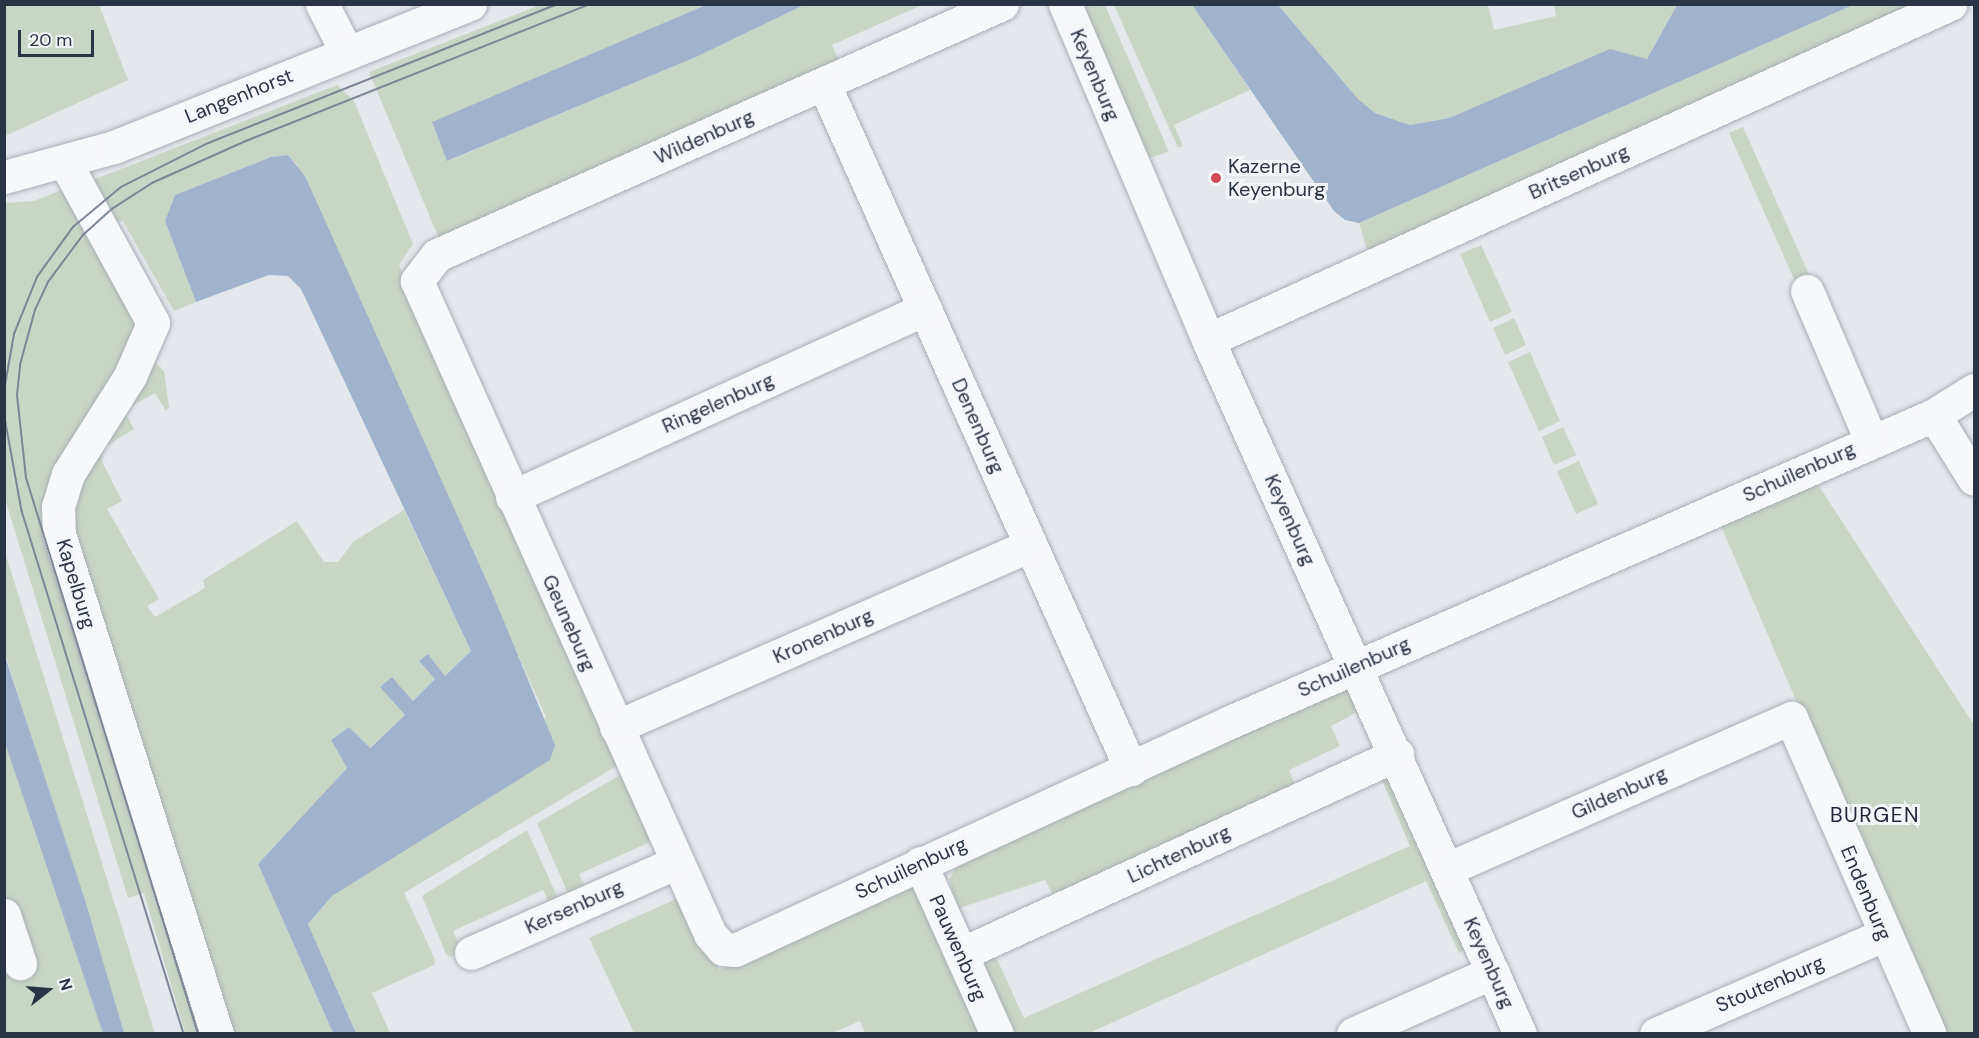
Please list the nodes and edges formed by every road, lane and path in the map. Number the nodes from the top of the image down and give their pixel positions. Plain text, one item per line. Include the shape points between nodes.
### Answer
1 (322, 4) edge
2 (470, 4) edge
3 (1002, 4) edge
4 (1065, 4) edge
5 (1950, 4) edge
6 (347, 53) junction
7 (824, 84) junction
8 (65, 162) junction
9 (4, 177) edge
10 (417, 281) joint
11 (1807, 291) dead end
12 (925, 309) junction
13 (1208, 339) junction
14 (1974, 390) edge
15 (1934, 415) junction
16 (1871, 440) junction
17 (1974, 479) edge
18 (512, 496) junction
19 (1030, 545) junction
20 (1356, 666) junction
21 (1791, 718) joint
22 (616, 727) junction
23 (1397, 754) junction
24 (1131, 769) junction
25 (677, 862) junction
26 (920, 863) junction
27 (1447, 869) junction
28 (4, 915) edge
29 (1884, 935) junction
30 (735, 950) joint
31 (471, 953) dead end
32 (961, 954) junction
33 (20, 963) dead end
34 (1493, 972) junction
35 (217, 1034) edge
36 (997, 1034) edge
37 (1353, 1034) edge
38 (1520, 1034) edge
39 (1656, 1034) edge
40 (1930, 1034) edge

1 - 6 street
2 - 6 street, Langenhorst
3 - 7 street, Wildenburg
4 - 13 street, Keyenburg
5 - 13 street, Britsenburg
6 - 8 street, Langenhorst via 114,147
7 - 10 street, Wildenburg via 437,255
7 - 12 street, Denenburg
8 - 9 street, Langenhorst
8 - 35 street, Kapelburg via 153,322 130,376 68,474 58,506 59,534
10 - 18 street, Geuneburg
11 - 16 street
12 - 18 street, Ringelenburg
12 - 19 street, Denenburg
13 - 20 street, Keyenburg
14 - 15 street, Schuilenburg
15 - 16 street, Schuilenburg
15 - 17 street
16 - 20 street, Schuilenburg
18 - 22 street, Geuneburg
19 - 22 street, Kronenburg
19 - 24 street, Denenburg
20 - 23 street, Keyenburg
20 - 24 street, Schuilenburg
21 - 27 street, Gildenburg
21 - 29 street, Endenburg
22 - 25 street, Geuneburg
23 - 27 street, Keyenburg
23 - 32 street, Lichtenburg
24 - 26 street, Schuilenburg
25 - 30 street, Geuneburg via 710,934 723,949
25 - 31 street, Kersenburg
26 - 30 street, Schuilenburg
26 - 32 street, Pauwenburg
27 - 34 street, Keyenburg
28 - 33 street
29 - 39 street, Stoutenburg
29 - 40 street, Endenburg
32 - 36 street, Pauwenburg
34 - 37 street
34 - 38 street, Keyenburg

